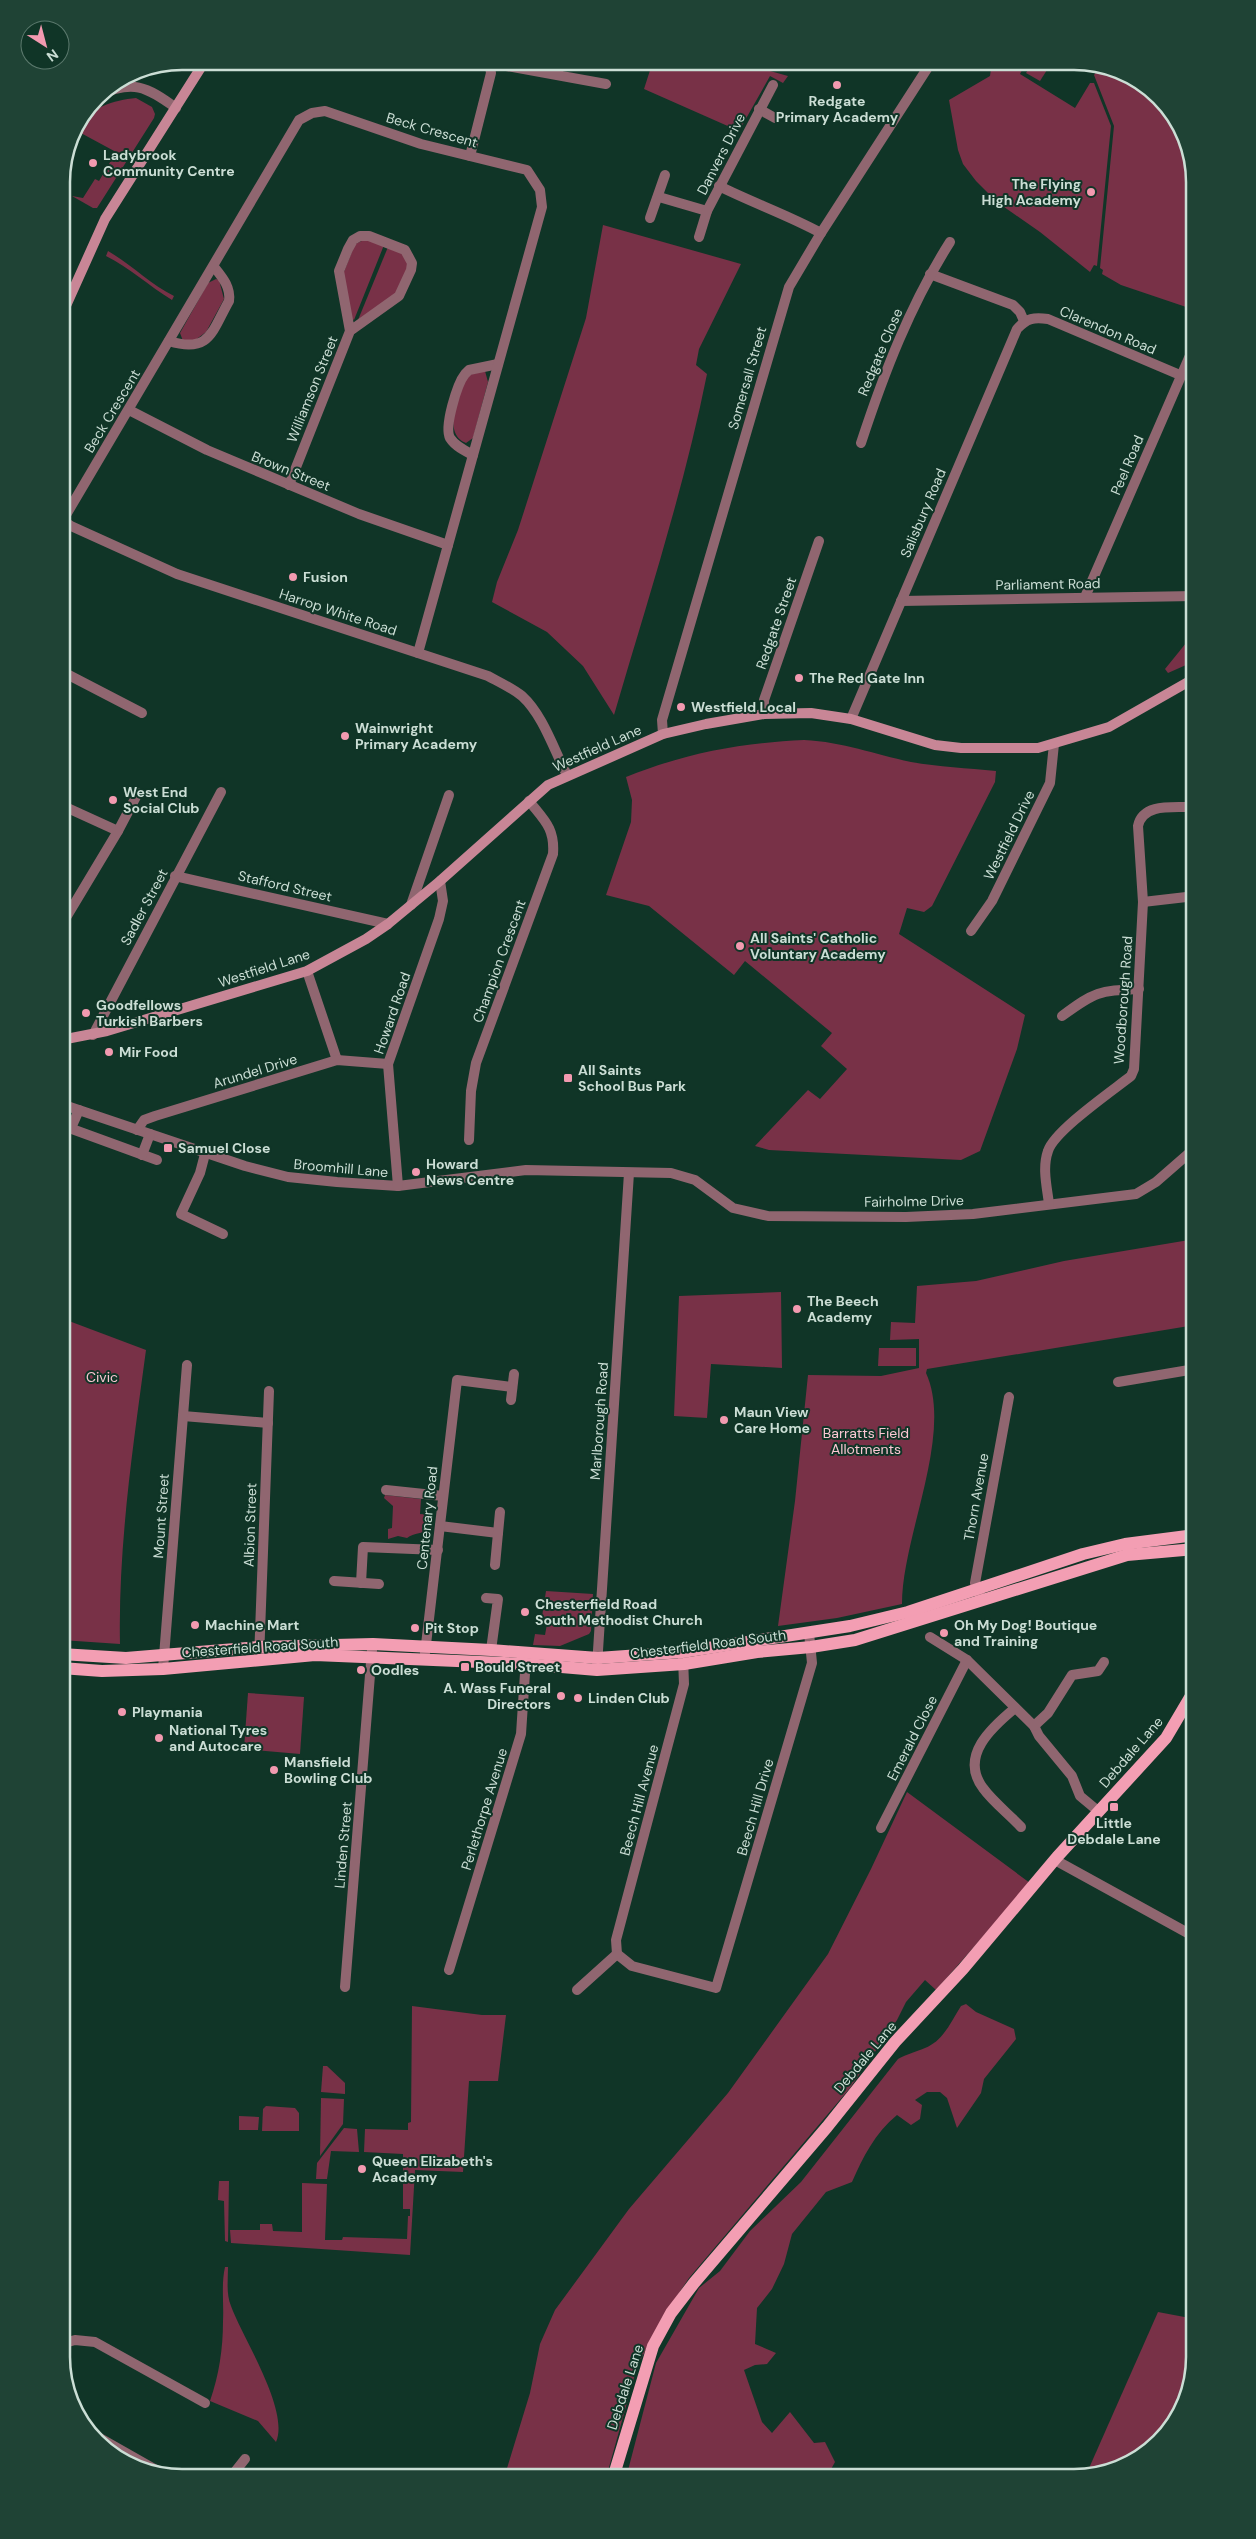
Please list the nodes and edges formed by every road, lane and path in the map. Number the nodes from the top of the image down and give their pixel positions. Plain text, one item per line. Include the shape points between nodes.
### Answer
1 (199, 70) edge
2 (490, 70) edge
3 (532, 70) edge
4 (927, 70) edge
5 (606, 84) dead end
6 (773, 85) dead end
7 (122, 88) edge
8 (176, 108) junction
9 (759, 109) junction
10 (776, 118) dead end
11 (470, 156) junction
12 (665, 175) dead end
13 (719, 186) junction
14 (659, 197) junction
15 (707, 211) junction
16 (650, 218) dead end
17 (821, 233) junction
18 (699, 237) dead end
19 (950, 242) dead end
20 (214, 266) junction
21 (930, 274) junction
22 (70, 299) edge
23 (1024, 321) junction
24 (350, 331) junction
25 (169, 341) junction
26 (1186, 363) edge
27 (498, 364) junction
28 (1180, 376) junction
29 (129, 410) junction
30 (861, 443) dead end
31 (472, 455) junction
32 (289, 485) junction
33 (70, 507) edge
34 (70, 525) edge
35 (819, 541) dead end
36 (448, 545) junction
37 (1186, 596) edge
38 (1086, 597) junction
39 (901, 601) junction
40 (418, 653) junction
41 (70, 675) edge
42 (1186, 683) edge
43 (142, 713) dead end
44 (764, 714) junction
45 (851, 719) junction
46 (662, 734) junction
47 (1054, 744) junction
48 (566, 774) junction
49 (221, 792) dead end
50 (138, 793) dead end
51 (449, 795) dead end
52 (529, 801) junction
53 (1186, 808) edge
54 (70, 809) edge
55 (118, 831) junction
56 (175, 876) junction
57 (440, 882) junction
58 (1186, 897) edge
59 (1143, 902) junction
60 (411, 905) junction
61 (70, 911) edge
62 (388, 924) junction
63 (971, 931) dead end
64 (307, 971) junction
65 (1139, 988) junction
66 (1062, 1016) dead end
67 (93, 1035) junction
68 (70, 1039) edge
69 (337, 1060) junction
70 (388, 1064) junction
71 (70, 1107) edge
72 (78, 1110) junction
73 (70, 1121) edge
74 (70, 1128) edge
75 (136, 1130) junction
76 (150, 1134) junction
77 (469, 1140) dead end
78 (205, 1154) junction
79 (142, 1155) junction
80 (1186, 1156) edge
81 (157, 1160) dead end
82 (629, 1173) junction
83 (398, 1186) junction
84 (1049, 1204) junction
85 (223, 1234) dead end
86 (187, 1365) dead end
87 (1186, 1371) edge
88 (514, 1374) dead end
89 (1118, 1382) dead end
90 (512, 1387) junction
91 (269, 1391) dead end
92 (1009, 1397) dead end
93 (511, 1400) dead end
94 (183, 1416) junction
95 (268, 1423) junction
96 (386, 1490) dead end
97 (443, 1496) junction
98 (500, 1512) dead end
99 (440, 1526) junction
100 (498, 1533) junction
101 (1186, 1536) edge
102 (438, 1550) junction
103 (1186, 1550) edge
104 (495, 1565) dead end
105 (334, 1581) dead end
106 (361, 1583) junction
107 (379, 1584) dead end
108 (980, 1595) junction
109 (486, 1598) dead end
110 (809, 1633) junction
111 (930, 1637) dead end
112 (811, 1648) junction
113 (372, 1650) junction
114 (491, 1650) junction
115 (425, 1652) junction
116 (259, 1653) junction
117 (164, 1654) junction
118 (70, 1655) edge
119 (526, 1658) junction
120 (683, 1658) junction
121 (966, 1660) junction
122 (1104, 1662) dead end
123 (597, 1664) junction
124 (70, 1669) edge
125 (163, 1669) junction
126 (1186, 1704) edge
127 (1015, 1708) junction
128 (1034, 1726) junction
129 (1098, 1812) junction
130 (1021, 1827) dead end
131 (881, 1828) dead end
132 (1055, 1860) junction
133 (1186, 1932) edge
134 (617, 1954) junction
135 (449, 1970) dead end
136 (346, 1987) dead end
137 (577, 1990) dead end
138 (70, 2341) edge
139 (205, 2403) dead end
140 (116, 2447) edge
141 (245, 2459) dead end
142 (142, 2461) edge
143 (237, 2469) edge
144 (616, 2469) edge

1 - 8 street
2 - 11 street
3 - 5 street
4 - 17 street, Somersall Street
6 - 9 street, Danvers Drive
7 - 8 street via 141,87
8 - 22 street via 105,218
9 - 10 street
9 - 13 street, Danvers Drive
11 - 20 street, Beck Crescent via 421,144 325,111 312,113 299,120 290,133
11 - 27 street, Beck Crescent via 527,170 540,190 542,207
12 - 14 street
13 - 15 street, Danvers Drive
13 - 17 street via 758,205 790,215
14 - 15 street
14 - 16 street
15 - 18 street, Danvers Drive
17 - 46 street, Somersall Street via 784,300 662,720
19 - 21 street, Redgate Close
20 - 25 street, Beck Crescent
20 - 25 street via 230,294 208,339 192,346
21 - 23 street via 1013,305
21 - 30 street, Redgate Close via 882,378
23 - 28 street, Clarendon Road via 1034,317 1048,319
23 - 39 street, Salisbury Road
24 - 24 street, Williamson Street via 339,271 353,240 369,236 405,250 412,263 399,296
24 - 32 street, Williamson Street
25 - 29 street, Beck Crescent
26 - 28 street, Peel Road
27 - 31 street, Beck Crescent
27 - 31 street via 469,370 465,374 447,425 451,440
28 - 38 street, Peel Road
29 - 32 street, Brown Street via 207,450
29 - 33 street, Beck Crescent
31 - 36 street, Beck Crescent
32 - 36 street, Brown Street
34 - 40 street, Harrop White Road via 177,574
35 - 44 street, Redgate Street via 764,700
36 - 40 street, Beck Crescent
37 - 38 street, Parliament Road
38 - 39 street, Parliament Road
39 - 45 street, Salisbury Road
40 - 48 street, Harrop White Road via 488,676 523,697 538,717
41 - 43 street
42 - 47 street, Westfield Lane via 1109,727
44 - 45 street, Westfield Lane via 811,714
44 - 46 street, Westfield Lane
45 - 47 street, Westfield Lane via 935,745 1038,748
46 - 48 street, Westfield Lane
47 - 63 street, Westfield Drive via 1050,783 992,901
48 - 52 street, Westfield Lane via 548,784
49 - 56 street, Sadler Street
50 - 55 street
51 - 60 street
52 - 57 street, Westfield Lane
52 - 77 street, Champion Crescent via 550,827 554,839 553,854 476,1064 471,1091
53 - 59 street, Woodborough Road via 1155,809 1140,816
54 - 55 street
55 - 61 street
56 - 62 street, Stafford Street
56 - 67 street, Sadler Street
57 - 60 street, Westfield Lane
57 - 70 street, Howard Road via 443,901 439,919
58 - 59 street
59 - 65 street, Woodborough Road
60 - 62 street, Westfield Lane
62 - 64 street, Westfield Lane via 366,940
64 - 67 street, Westfield Lane
64 - 69 street
65 - 66 street via 1103,990 1090,995
65 - 84 street, Woodborough Road via 1134,1069 1131,1076 1057,1136 1048,1150 1045,1169
67 - 68 street, Westfield Lane
69 - 70 street, Arundel Drive
69 - 75 street, Arundel Drive via 155,1116 144,1120
70 - 83 street, Howard Road
71 - 72 street, Broomhill Lane
72 - 73 street
72 - 75 street, Broomhill Lane
74 - 79 street
75 - 76 street, Broomhill Lane
76 - 78 street, Broomhill Lane
76 - 79 street
78 - 83 street, Broomhill Lane via 288,1178
78 - 85 street via 181,1214
79 - 81 street
80 - 84 street, Fairholme Drive via 1156,1182 1136,1194
82 - 83 street, Broomhill Lane via 526,1174 439,1186
82 - 84 street, Fairholme Drive via 671,1173 695,1180 733,1208 768,1216 906,1217 973,1214
82 - 123 street, Marlborough Road
86 - 94 street, Mount Street
87 - 89 street
88 - 90 street
90 - 93 street
90 - 97 street, Centenary Road via 457,1380
91 - 95 street, Albion Street
92 - 108 street, Thorn Avenue via 975,1583
94 - 95 street
94 - 117 street, Mount Street
95 - 116 street, Albion Street
96 - 97 street
97 - 99 street, Centenary Road
98 - 100 street
99 - 100 street
99 - 102 street, Centenary Road
100 - 104 street
101 - 108 main road, Chesterfield Road South via 1125,1544 1083,1554
102 - 106 street via 363,1547
102 - 115 street, Centenary Road
103 - 108 main road, Chesterfield Road South via 1127,1555
105 - 106 street
106 - 107 street
108 - 110 main road, Chesterfield Road South
108 - 112 main road, Chesterfield Road South via 855,1640
109 - 114 street via 498,1599
110 - 112 street, Beech Hill Drive
110 - 120 main road, Chesterfield Road South
111 - 121 street
112 - 120 main road, Chesterfield Road South
112 - 134 street, Beech Hill Drive via 812,1663 716,1988 632,1966
113 - 115 main road, Chesterfield Road South
113 - 116 main road, Chesterfield Road South
113 - 136 street, Linden Street
114 - 115 main road, Chesterfield Road South
114 - 119 main road, Chesterfield Road South
115 - 119 main road, Chesterfield Road South
116 - 117 main road, Chesterfield Road South
116 - 125 main road, Chesterfield Road South
117 - 118 main road, Chesterfield Road South via 126,1658
117 - 125 street, Mount Street
119 - 123 main road, Chesterfield Road South
119 - 135 street, Perlethorpe Avenue via 521,1734
120 - 123 main road, Chesterfield Road South
120 - 134 street, Beech Hill Avenue via 684,1684 616,1940
121 - 127 street
121 - 131 street, Emerald Close
122 - 128 street via 1098,1671 1072,1675 1048,1713
124 - 125 main road, Chesterfield Road South
126 - 129 main road, Debdale Lane via 1166,1738
127 - 128 street
127 - 130 street via 984,1738 974,1756 979,1782 1006,1805
128 - 129 street via 1072,1776 1080,1796
129 - 132 main road, Debdale Lane
132 - 133 street
132 - 144 main road, Debdale Lane via 964,1969 895,2042 671,2314 654,2346
134 - 137 street
138 - 139 street via 95,2342
140 - 142 street
141 - 143 street

